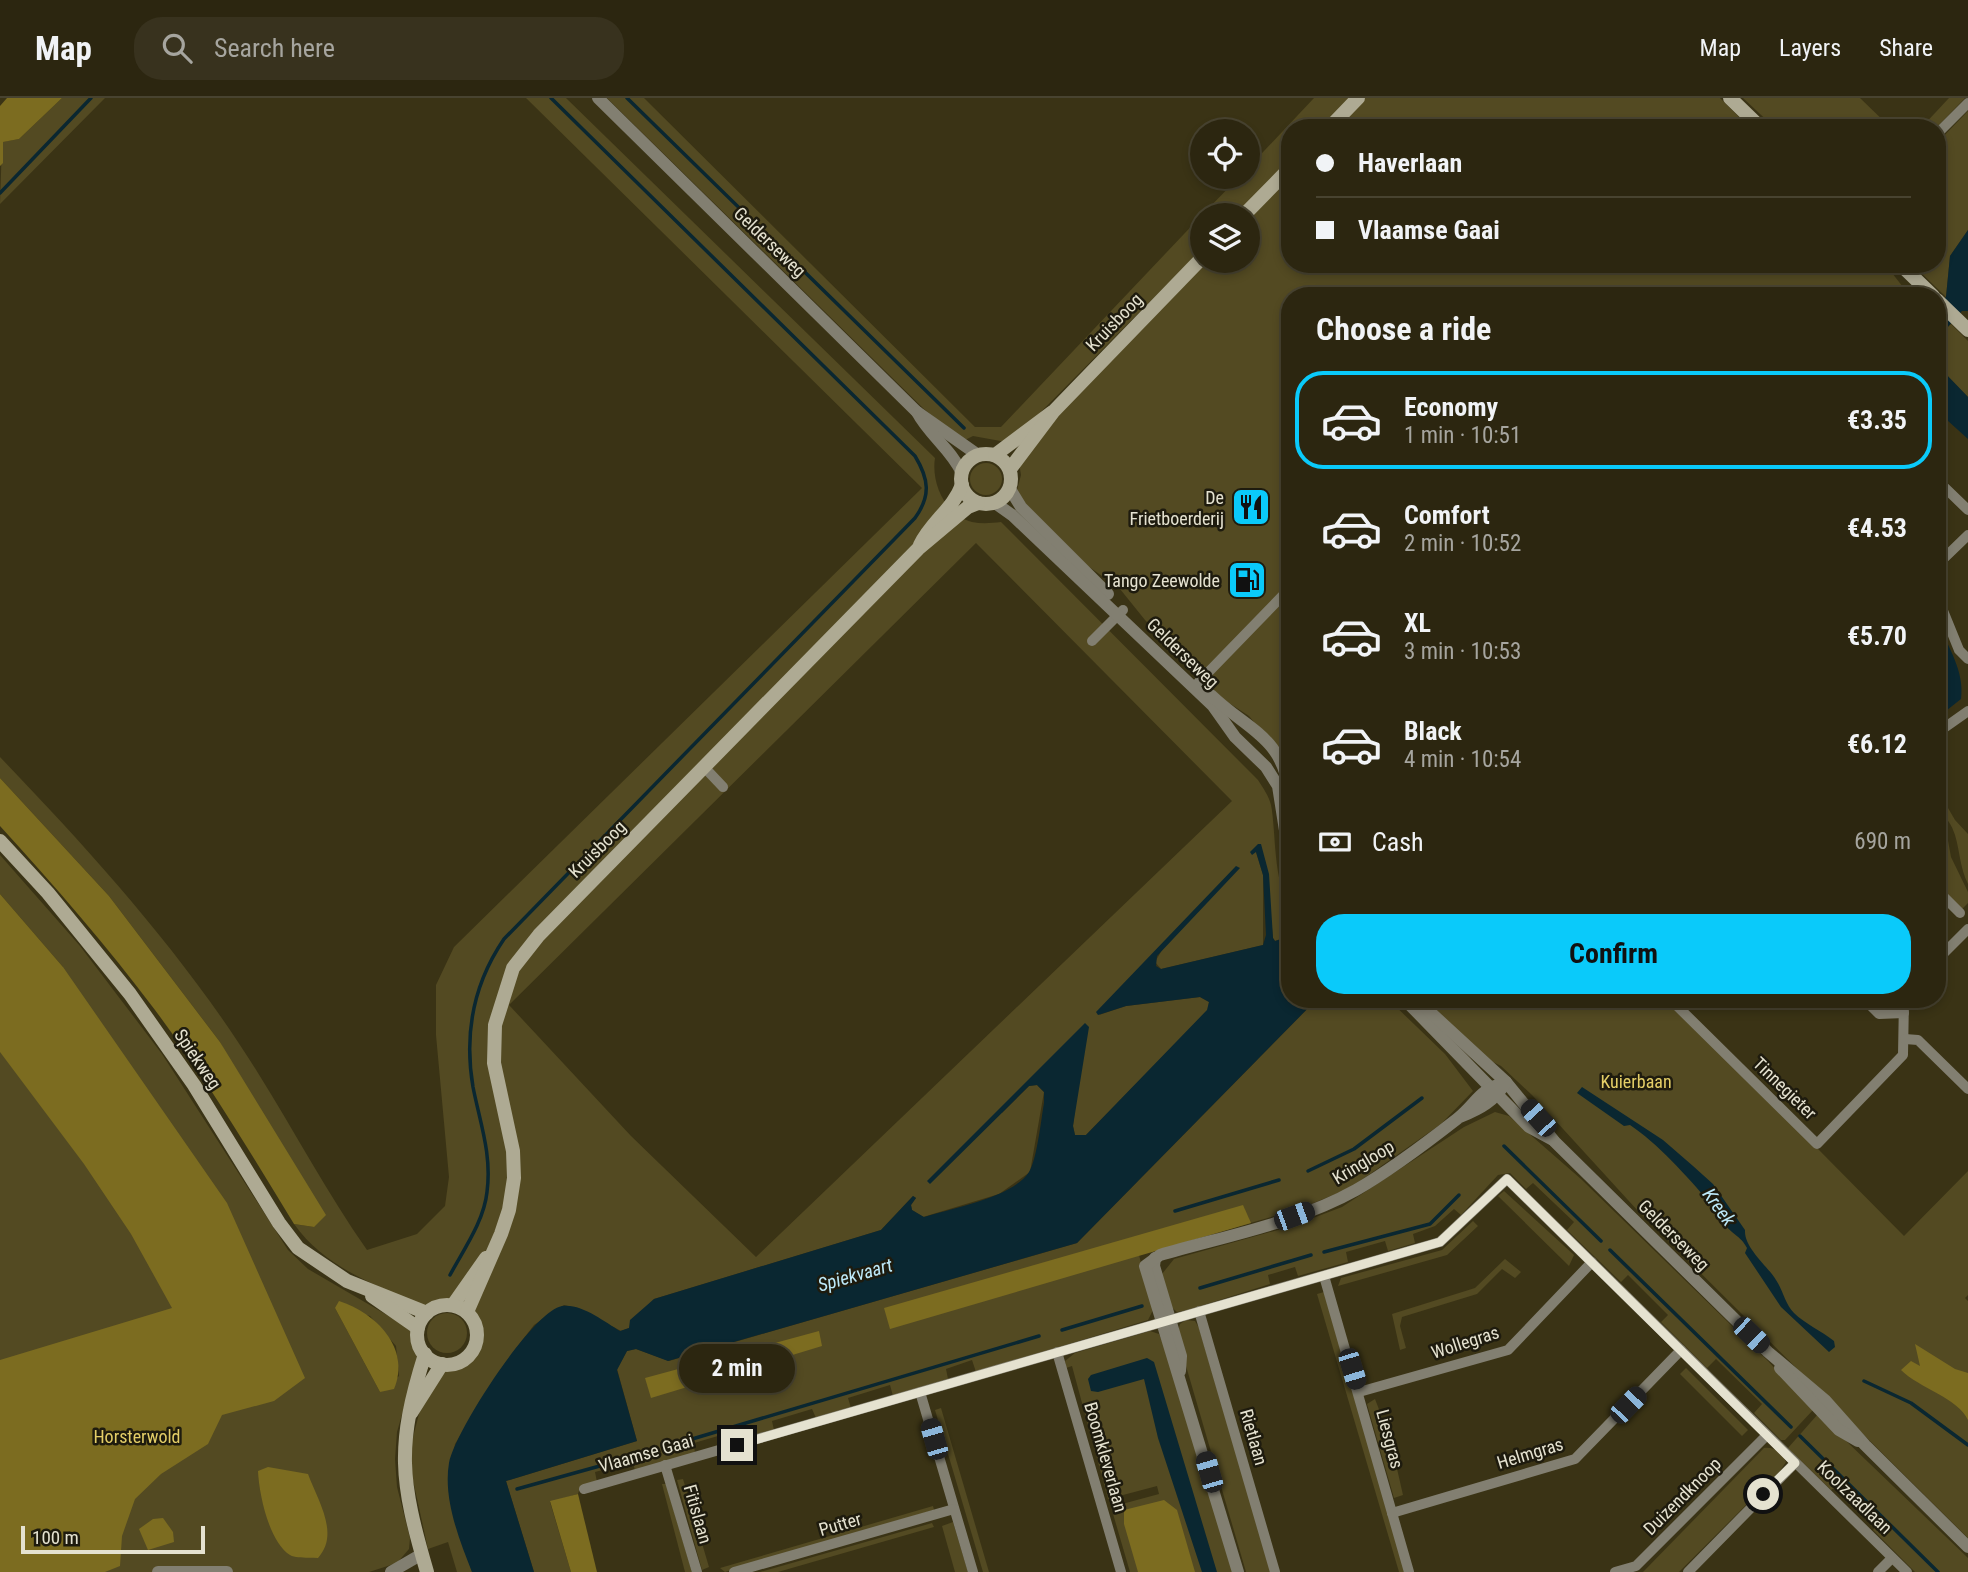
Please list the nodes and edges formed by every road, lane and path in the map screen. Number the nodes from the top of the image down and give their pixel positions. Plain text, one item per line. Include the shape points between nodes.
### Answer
1 (598, 98) edge
2 (1357, 98) edge
3 (1730, 98) edge
4 (1968, 103) edge
5 (1337, 119) edge
6 (1752, 119) edge
7 (1946, 125) edge
8 (1281, 177) edge
9 (1256, 203) edge
10 (1190, 270) edge
11 (1909, 273) edge
12 (1924, 287) edge
13 (1946, 308) edge
14 (1963, 325) edge
15 (917, 412) junction
16 (1052, 412) junction
17 (978, 455) junction
18 (995, 455) junction
19 (1010, 469) junction
20 (962, 479) junction
21 (1010, 489) junction
22 (1946, 489) edge
23 (978, 503) junction
24 (995, 503) junction
25 (1968, 510) edge
26 (1968, 535) edge
27 (918, 549) junction
28 (1946, 556) edge
29 (1281, 598) edge
30 (1120, 612) junction
31 (1946, 620) edge
32 (1092, 641) dead end
33 (1968, 659) edge
34 (1196, 685) junction
35 (1968, 711) edge
36 (1946, 727) edge
37 (1281, 761) edge
38 (705, 768) junction
39 (723, 787) dead end
40 (1281, 805) edge
41 (0, 841) edge
42 (1946, 899) edge
43 (1960, 913) dead end
44 (1968, 929) edge
45 (1946, 951) edge
46 (1413, 1008) edge
47 (1426, 1008) edge
48 (1679, 1008) edge
49 (1873, 1008) edge
50 (1904, 1008) edge
51 (1904, 1013) junction
52 (1905, 1039) junction
53 (1506, 1082) junction
54 (1968, 1089) edge
55 (1494, 1091) junction
56 (1555, 1142) junction
57 (490, 1254) junction
58 (1592, 1262) junction
59 (1324, 1276) junction
60 (366, 1290) junction
61 (453, 1305) junction
62 (1199, 1311) junction
63 (467, 1312) junction
64 (427, 1313) junction
65 (1165, 1321) junction
66 (418, 1328) junction
67 (1681, 1350) junction
68 (1057, 1352) junction
69 (425, 1354) junction
70 (442, 1364) junction
71 (920, 1392) junction
72 (1359, 1392) junction
73 (406, 1421) junction
74 (1767, 1435) junction
75 (1795, 1463) junction
76 (665, 1465) junction
77 (584, 1489) dead end
78 (954, 1509) junction
79 (1392, 1513) junction
80 (1968, 1547) edge
81 (422, 1554) junction
82 (1892, 1558) junction
83 (158, 1572) edge
84 (227, 1572) edge
85 (391, 1572) edge
86 (427, 1572) edge
87 (697, 1572) edge
88 (734, 1572) edge
89 (973, 1572) edge
90 (1121, 1572) edge
91 (1238, 1572) edge
92 (1275, 1572) edge
93 (1409, 1572) edge
94 (1615, 1572) edge
95 (1688, 1572) edge
96 (1878, 1572) edge
97 (1907, 1572) edge

1 - 15 street, Gelderseweg
2 - 5 main road
3 - 6 main road
4 - 7 street
8 - 9 main road
10 - 16 main road, Kruisboog
11 - 12 main road
13 - 14 main road
15 - 17 street, Gelderseweg
15 - 20 street, Gelderseweg via 955,458
16 - 18 main road, Kruisboog
16 - 19 main road, Kruisboog
17 - 18 main road
17 - 20 main road via 965,465
18 - 19 main road
19 - 21 main road
20 - 23 main road via 968,497
20 - 27 main road, Kruisboog via 957,497
21 - 24 main road
21 - 30 street, Gelderseweg via 1021,507
22 - 25 street
23 - 24 main road
23 - 27 main road, Kruisboog
24 - 30 street, Gelderseweg
26 - 28 street
27 - 38 main road, Kruisboog
29 - 34 street
30 - 32 street
30 - 34 street, Gelderseweg
31 - 33 street
34 - 37 street, Gelderseweg via 1246,720
34 - 40 street, Gelderseweg via 1266,767 1278,786
35 - 36 street
38 - 39 street
38 - 57 main road, Kruisboog via 539,935 513,968 495,1025 494,1063 513,1151 514,1178 509,1210
41 - 60 main road, Spiekweg via 130,994 298,1248
42 - 43 street
44 - 45 street
46 - 55 street, Gelderseweg
47 - 53 street, Gelderseweg
48 - 52 street, Tinnegieter via 1817,1144 1900,1059
49 - 51 street via 1879,1014
50 - 51 street, Tinnegieter
51 - 52 street, Tinnegieter
52 - 54 street via 1918,1040
53 - 55 street, Kringloop
53 - 56 street, Gelderseweg
55 - 56 street, Gelderseweg via 1529,1127
55 - 65 street, Kringloop via 1477,1110 1330,1203 1155,1258
56 - 80 street, Gelderseweg via 1768,1352 1790,1382 1839,1430 1864,1445
57 - 61 main road, Kruisboog
57 - 63 main road, Kruisboog
58 - 59 street, Koolzaadlaan via 1507,1179 1440,1242
58 - 67 street, Koolzaadlaan
58 - 72 street, Wollegras via 1508,1350
59 - 62 street, Koolzaadlaan
59 - 72 street, Liesgras
60 - 64 main road, Spiekweg
60 - 66 main road, Spiekweg
61 - 63 main road
61 - 64 main road
62 - 65 street, Koolzaadlaan
62 - 92 street, Rietlaan
63 - 70 main road via 477,1328 474,1347 461,1361
64 - 66 main road
65 - 68 street, Vlaamse Gaai
65 - 91 street, Kringloop via 1181,1356 1180,1371
66 - 69 main road
67 - 74 street, Koolzaadlaan
67 - 79 street, Helmgras via 1575,1459
68 - 71 street, Vlaamse Gaai
68 - 90 street, Boomkleverlaan
69 - 70 main road
69 - 73 main road
70 - 73 main road
71 - 76 street, Vlaamse Gaai
71 - 78 street
72 - 79 street, Liesgras
73 - 81 main road via 404,1477
74 - 75 street, Koolzaadlaan
74 - 94 street, Duizendknoop via 1636,1566
75 - 82 street, Koolzaadlaan
75 - 95 street
76 - 77 street, Vlaamse Gaai
76 - 87 street, Fitislaan
78 - 88 street, Putter
78 - 89 street
79 - 93 street, Liesgras
81 - 85 street
81 - 86 main road
82 - 96 street
82 - 97 street, Koolzaadlaan
83 - 84 street

